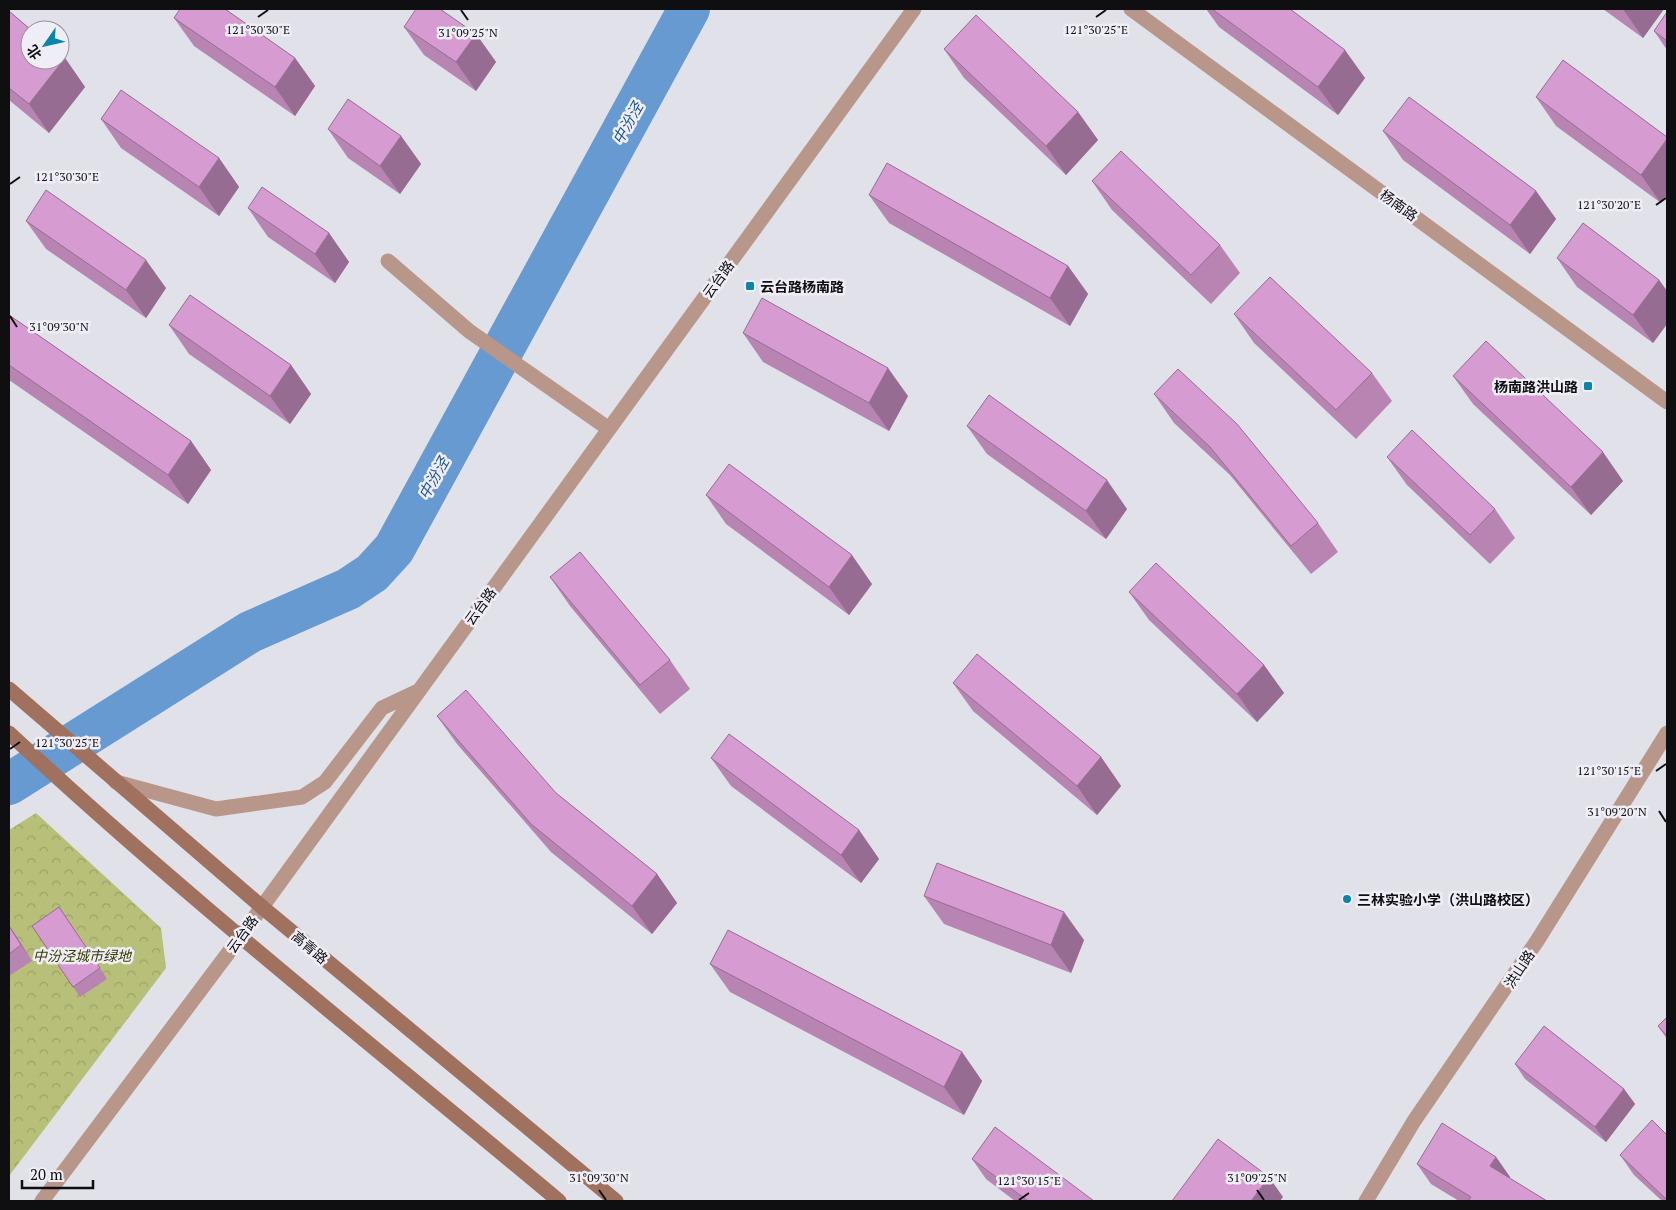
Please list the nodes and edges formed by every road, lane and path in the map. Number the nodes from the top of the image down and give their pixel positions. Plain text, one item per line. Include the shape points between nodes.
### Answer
1 (914, 9) edge
2 (1131, 9) edge
3 (388, 261) dead end
4 (1667, 402) edge
5 (609, 429) junction
6 (9, 689) edge
7 (419, 690) junction
8 (9, 733) edge
9 (1667, 733) edge
10 (116, 782) junction
11 (262, 907) junction
12 (241, 936) junction
13 (42, 1201) edge
14 (559, 1201) edge
15 (616, 1201) edge
16 (1366, 1201) edge

1 - 5 street, 云台路
2 - 4 street, 杨南路
3 - 5 street via 469,331
5 - 7 street, 云台路
6 - 10 main road, 高青路
7 - 10 street via 382,708 325,782 302,797 216,809
7 - 11 street, 云台路
8 - 12 main road via 69,789
9 - 16 street, 洪山路 via 1537,941 1414,1121
10 - 11 main road, 高青路
11 - 12 street, 云台路
11 - 15 main road, 高青路
12 - 13 street, 云台路
12 - 14 main road

